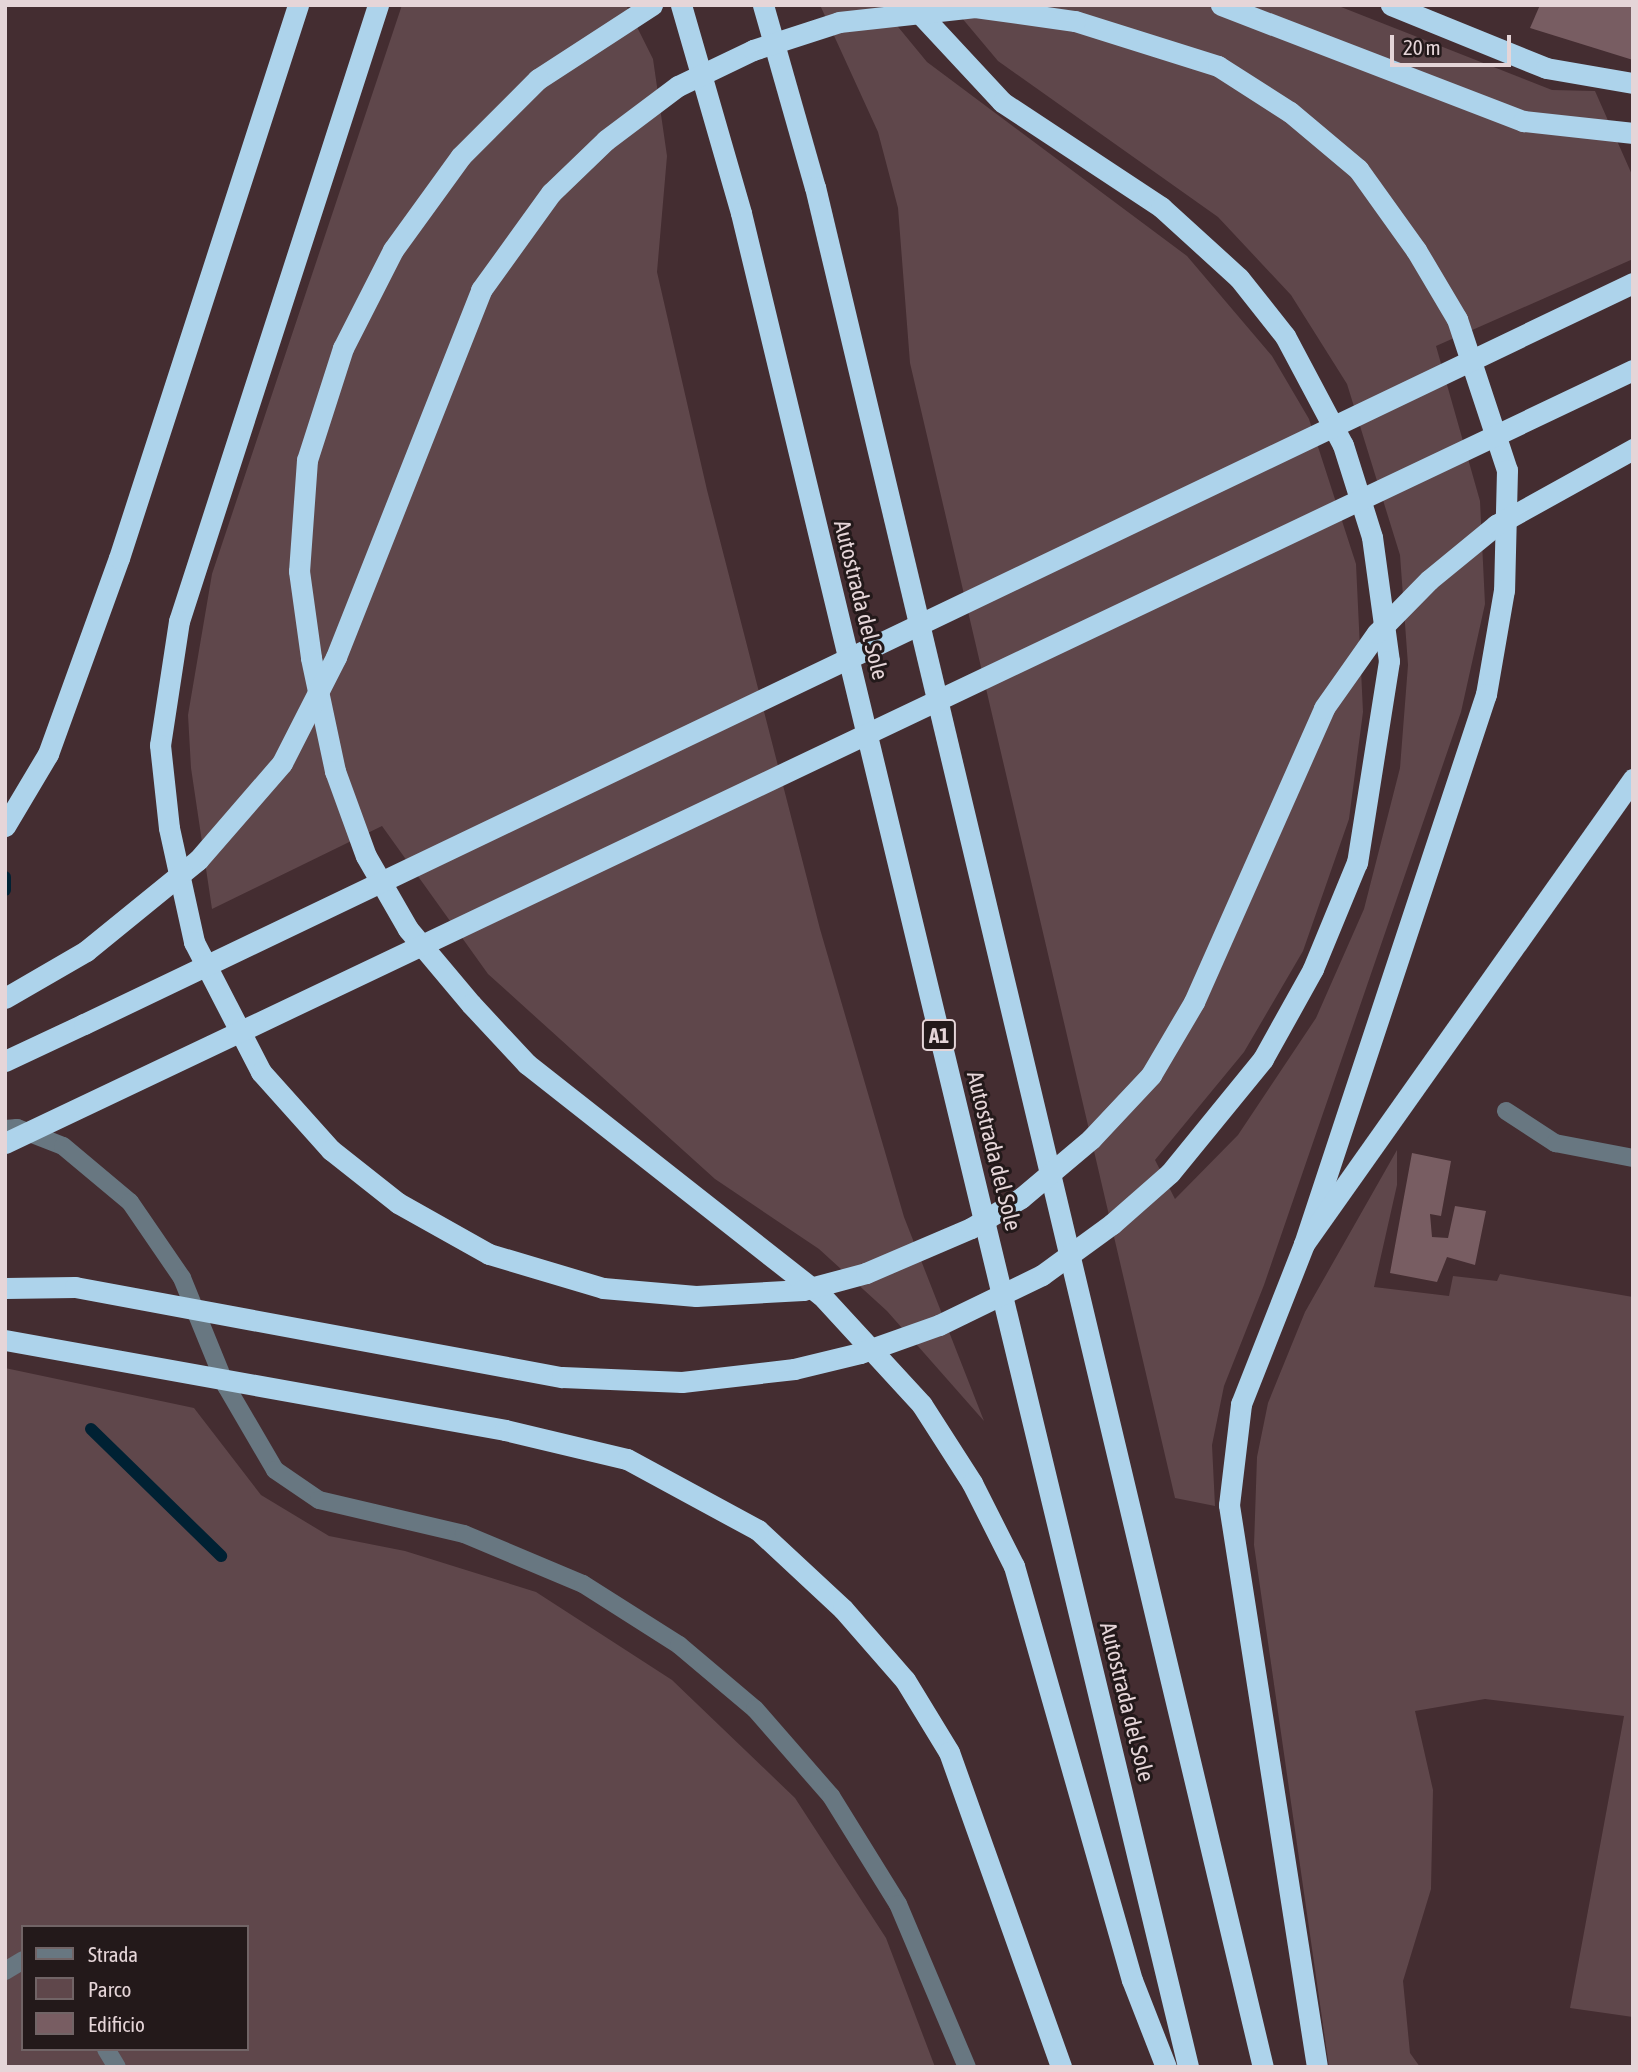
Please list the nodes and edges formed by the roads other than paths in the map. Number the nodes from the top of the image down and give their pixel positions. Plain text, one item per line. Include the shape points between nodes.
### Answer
1 (298, 5) edge
2 (378, 5) edge
3 (652, 5) edge
4 (681, 5) edge
5 (763, 5) edge
6 (912, 5) edge
7 (1221, 5) edge
8 (1391, 5) edge
9 (1633, 83) edge
10 (1633, 133) edge
11 (1633, 283) edge
12 (1633, 370) edge
13 (1633, 449) edge
14 (1633, 779) edge
15 (5, 826) edge
16 (5, 998) edge
17 (5, 1061) edge
18 (1506, 1111) dead end
19 (5, 1129) edge
20 (5, 1143) edge
21 (1633, 1158) edge
22 (1304, 1244) junction
23 (5, 1288) edge
24 (5, 1340) edge
25 (21, 1961) edge
26 (5, 1971) edge
27 (107, 2051) edge
28 (117, 2067) edge
29 (968, 2067) edge
30 (1062, 2067) edge
31 (1166, 2067) edge
32 (1188, 2067) edge
33 (1263, 2067) edge
34 (1317, 2067) edge

1 - 15 highway via 119,558 48,754
2 - 13 highway, bridge via 179,621 160,746 169,828 194,942 261,1072 331,1150 398,1203 489,1254 603,1289 696,1296 803,1290 866,1273 971,1228 1021,1198 1091,1139 1151,1075 1194,1002 1324,708 1377,633 1429,580 1496,525
3 - 31 highway via 538,79 461,156 393,250 343,348 307,460 299,571 311,658 335,771 366,856 408,929 527,1064 821,1295 922,1405 972,1483 1014,1566 1132,1980
4 - 32 highway, Autostrada del Sole / A1 via 741,213
5 - 33 highway, Autostrada del Sole via 816,187
6 - 23 highway, bridge via 1002,102 1161,207 1239,278 1285,336 1343,445 1372,537 1389,661 1357,862 1313,969 1263,1059 1170,1173 1112,1224 1042,1275 939,1325 860,1353 794,1369 682,1382 562,1377 75,1287
7 - 10 highway via 1523,121
8 - 9 highway via 1546,68
11 - 17 highway, bridge
12 - 20 highway, bridge
14 - 22 highway
16 - 22 highway, bridge via 86,951 198,860 282,763 336,657 481,290 551,193 606,140 678,86 753,50 839,22 975,7 1075,21 1218,66 1290,111 1358,169 1416,250 1457,319 1507,470 1504,590 1486,694
18 - 21 street via 1555,1143
19 - 29 street via 17,1128 63,1146 130,1202 182,1278 226,1386 275,1470 319,1500 464,1534 583,1584 679,1645 755,1709 831,1796 898,1904
22 - 34 highway via 1241,1404 1229,1505
24 - 30 highway, bridge via 505,1430 626,1460 758,1530 844,1609 905,1680 949,1752
25 - 26 street
27 - 28 street

